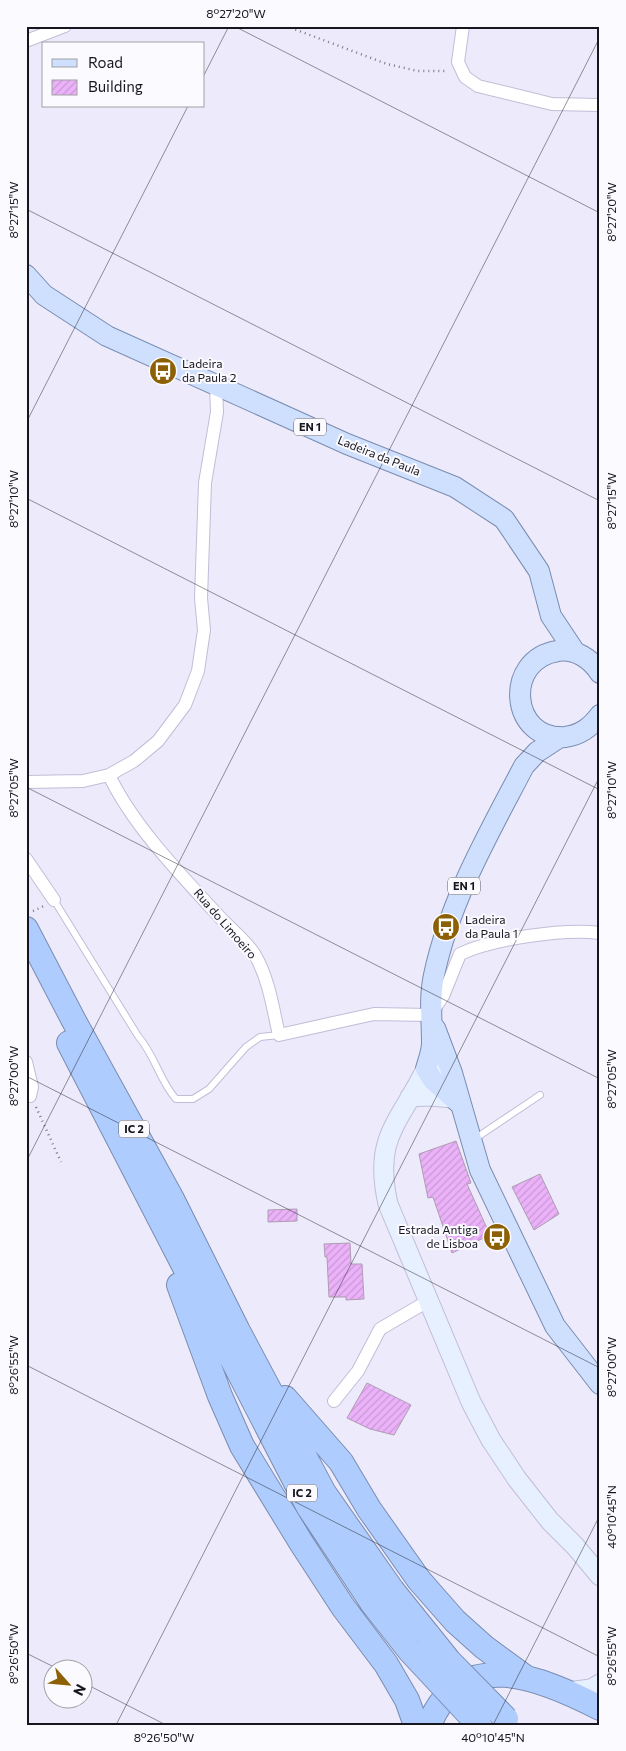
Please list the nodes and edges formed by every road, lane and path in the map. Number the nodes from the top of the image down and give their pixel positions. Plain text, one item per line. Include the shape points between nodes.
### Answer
1 (65, 26) edge
2 (286, 26) edge
3 (463, 26) edge
4 (26, 41) edge
5 (462, 71) junction
6 (600, 97) edge
7 (594, 105) edge
8 (26, 275) edge
9 (216, 384) junction
10 (551, 616) junction
11 (586, 654) edge
12 (535, 660) junction
13 (600, 672) edge
14 (600, 715) edge
15 (527, 718) junction
16 (560, 737) junction
17 (524, 766) junction
18 (109, 775) junction
19 (26, 782) edge
20 (26, 859) edge
21 (50, 902) junction
22 (26, 915) edge
23 (26, 929) edge
24 (600, 933) edge
25 (26, 961) edge
26 (430, 1015) junction
27 (279, 1035) junction
28 (26, 1062) edge
29 (426, 1070) junction
30 (452, 1073) junction
31 (540, 1095) dead end
32 (28, 1096) edge
33 (410, 1097) junction
34 (456, 1101) junction
35 (470, 1142) junction
36 (61, 1162) dead end
37 (164, 1231) junction
38 (428, 1302) junction
39 (238, 1332) junction
40 (600, 1384) edge
41 (334, 1401) dead end
42 (600, 1576) edge
43 (382, 1597) junction
44 (525, 1678) junction
45 (600, 1684) edge
46 (568, 1692) junction
47 (600, 1708) edge
48 (509, 1722) edge
49 (416, 1725) edge
50 (429, 1725) edge
51 (479, 1725) edge

1 - 4 street
2 - 5 path via 387,64 418,71
3 - 5 street via 458,62
5 - 7 street via 478,86 506,94 552,104
6 - 7 street
8 - 9 main road, Ladeira da Paula / EN 1 via 44,295 107,336
9 - 10 main road, Ladeira da Paula / EN 1 via 347,444 456,487 504,519 539,571
9 - 18 street via 218,412 205,483 201,598 204,630 198,671 185,705 158,741 134,761
10 - 11 main road, EN 1
10 - 12 main road, EN 1 via 548,634
11 - 12 main road via 560,650
11 - 13 main road
12 - 15 main road via 526,670 520,688 521,707
14 - 16 main road via 584,732
15 - 16 main road via 541,732
15 - 17 main road, EN 1
16 - 17 main road, EN 1 via 536,752
17 - 26 main road, EN 1 via 446,927 433,977
18 - 19 street via 83,781
18 - 27 street, Rua do Limoeiro via 151,839 254,954 264,974
20 - 21 street
21 - 22 path
21 - 27 lane via 150,1050 168,1090 176,1099 193,1099 209,1089 246,1047 260,1038
23 - 39 highway, IC 2 via 172,1199
24 - 26 street via 582,930 496,942 470,949 460,954 443,996
25 - 37 highway, IC 2
26 - 27 street via 374,1014
26 - 29 main road, EN 1 via 432,1045
26 - 30 main road, EN 1
28 - 32 street via 32,1087
29 - 30 street via 436,1068
29 - 33 street
29 - 34 main road
30 - 34 main road, EN 1
31 - 35 lane
32 - 36 path
33 - 34 street via 429,1096
33 - 38 street via 395,1122 384,1152 383,1179 388,1204
34 - 35 main road, EN 1
35 - 40 main road, EN 1 via 480,1170 555,1326
37 - 43 highway, IC 2 via 308,1506
37 - 49 highway via 180,1288 242,1446 302,1544 386,1664 407,1700
38 - 41 street via 414,1307 380,1329 358,1371
38 - 42 street via 491,1440 550,1522
39 - 43 highway, IC 2
39 - 44 highway via 294,1410 341,1462 419,1580 455,1621
43 - 48 highway, IC 2, bridge
43 - 51 highway, IC 2, bridge via 410,1651
44 - 46 highway
44 - 50 highway via 474,1677 455,1686
45 - 46 street via 591,1689
46 - 47 highway

